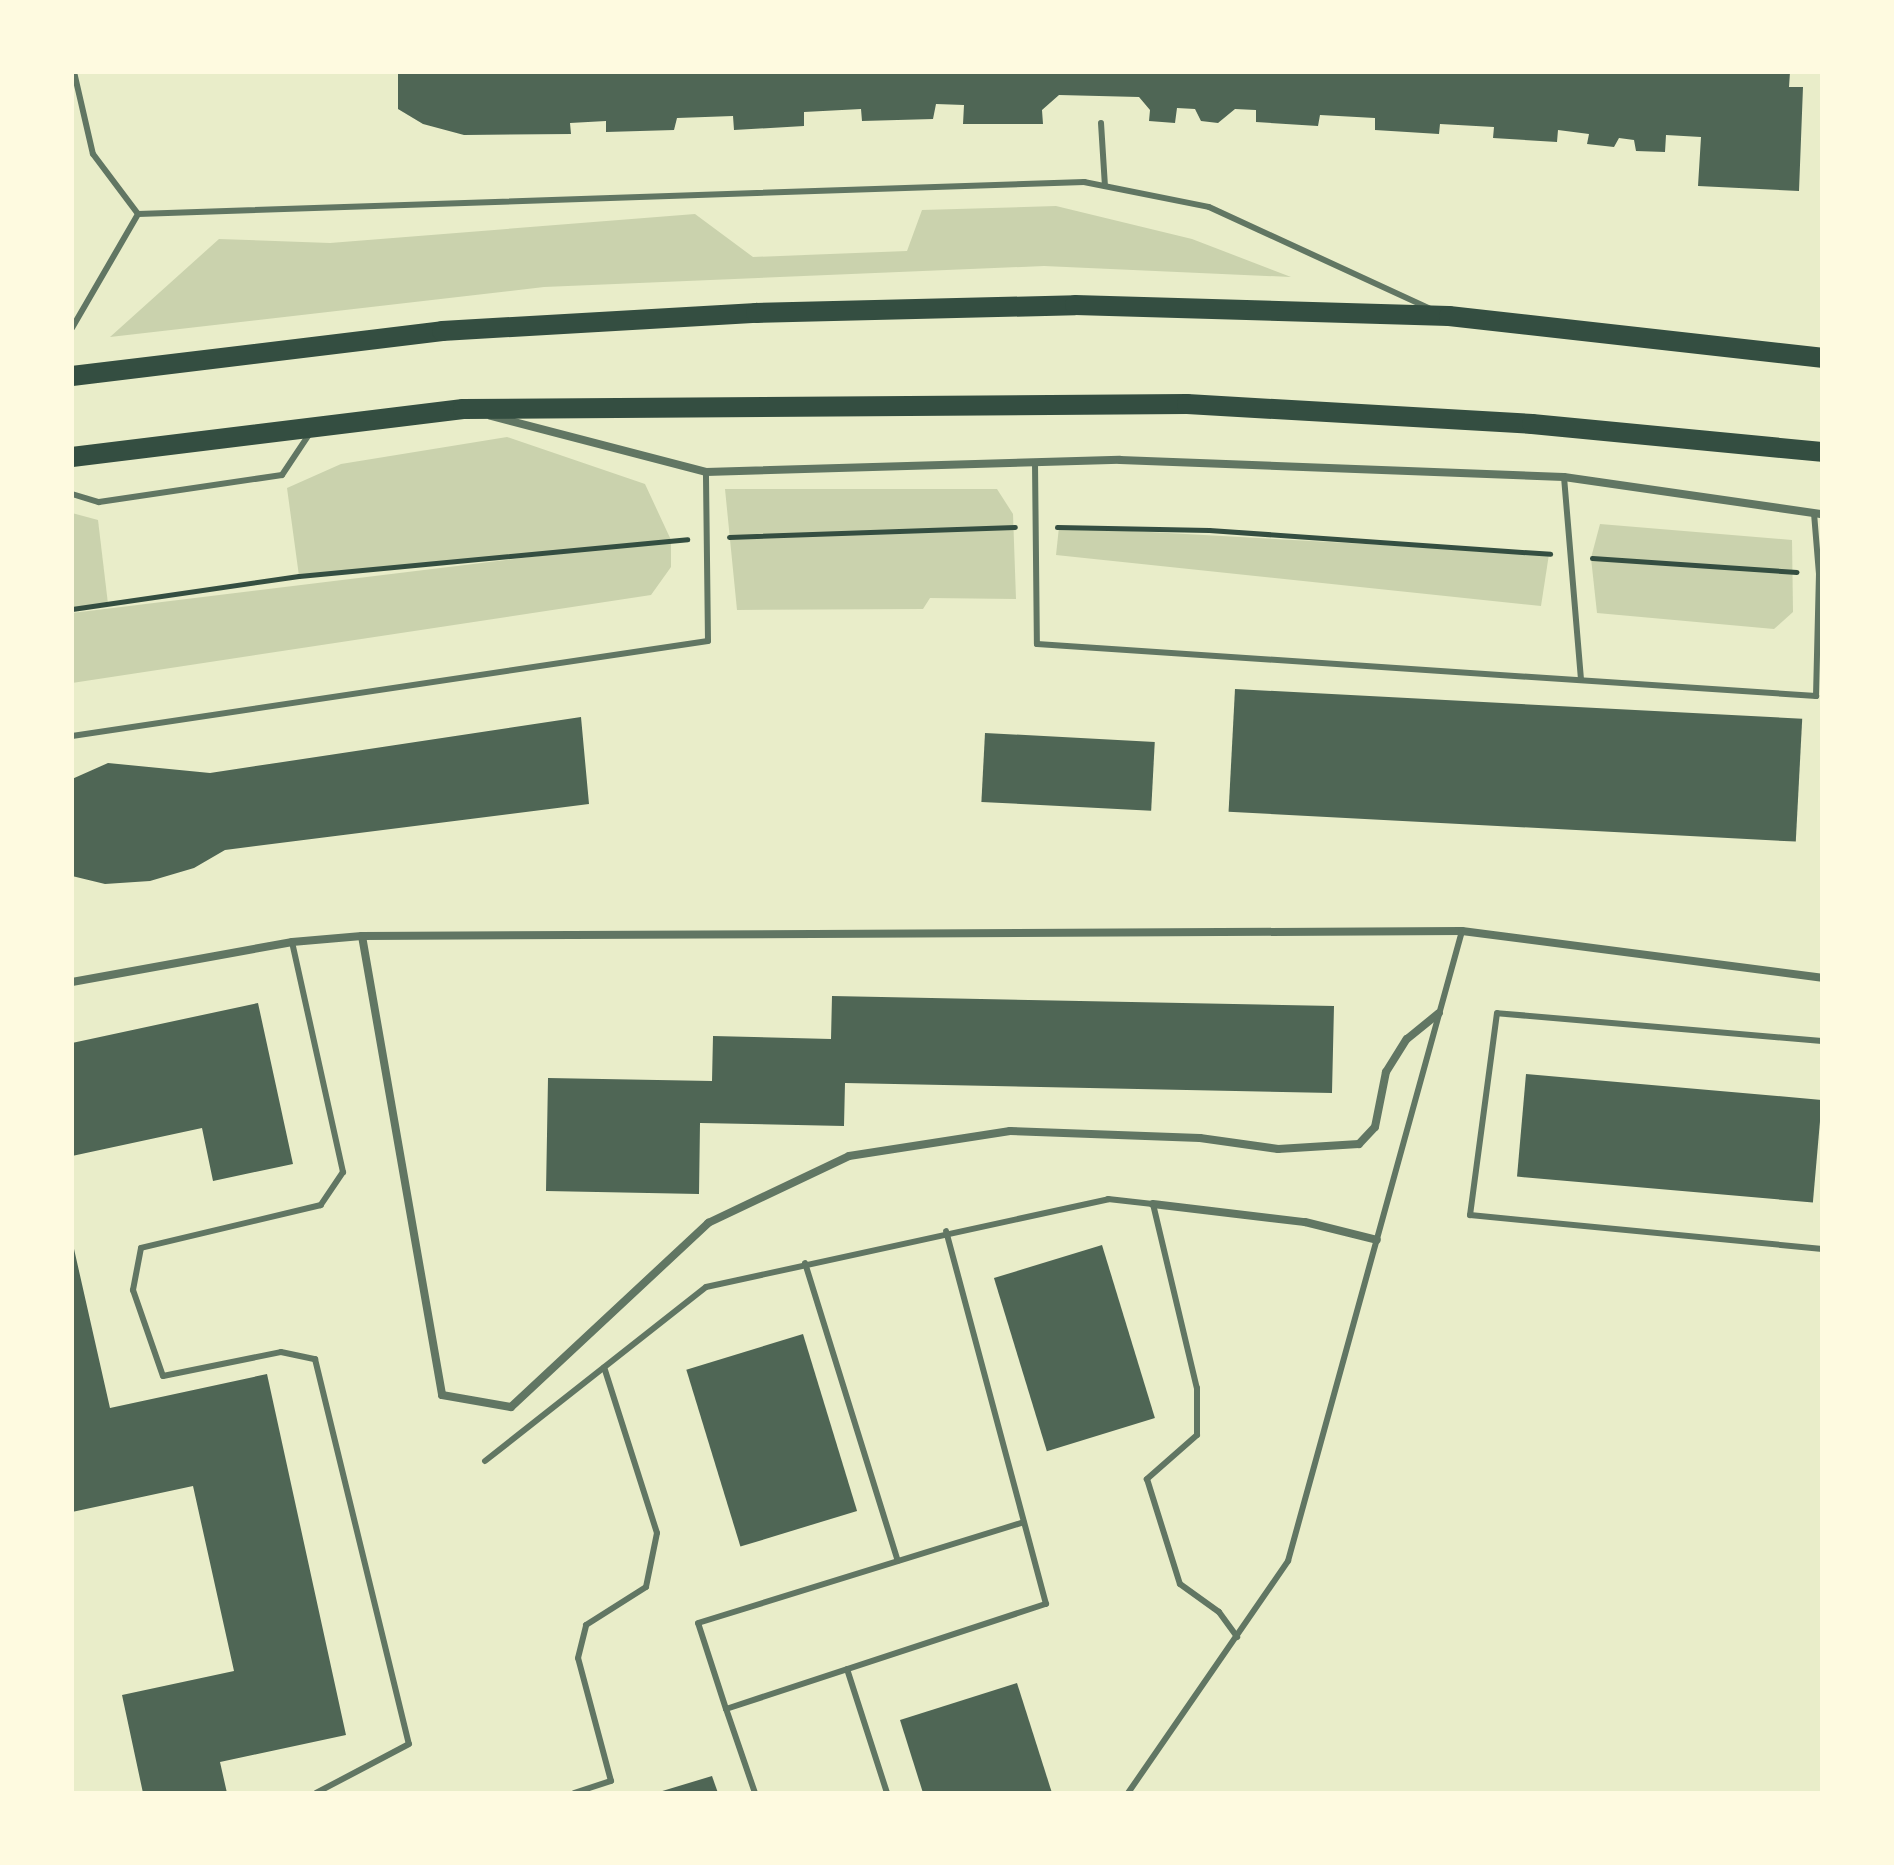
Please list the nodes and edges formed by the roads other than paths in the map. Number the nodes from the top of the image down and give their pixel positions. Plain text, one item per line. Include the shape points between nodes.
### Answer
1 (74, 72) edge
2 (1101, 123) dead end
3 (1105, 186) junction
4 (138, 214) junction
5 (1449, 316) junction
6 (72, 328) edge
7 (1822, 358) edge
8 (72, 376) edge
9 (463, 409) junction
10 (315, 427) junction
11 (1822, 452) edge
12 (72, 457) edge
13 (1035, 463) junction
14 (706, 472) junction
15 (1564, 477) junction
16 (72, 494) edge
17 (1818, 514) edge
18 (1581, 678) junction
19 (72, 736) edge
20 (1462, 931) junction
21 (362, 936) junction
22 (292, 942) junction
23 (1822, 978) edge
24 (72, 982) edge
25 (1439, 1013) junction
26 (1822, 1041) edge
27 (1153, 1204) junction
28 (946, 1231) junction
29 (1377, 1240) junction
30 (1822, 1249) edge
31 (805, 1263) junction
32 (604, 1367) junction
33 (485, 1461) dead end
34 (1024, 1522) junction
35 (898, 1561) junction
36 (1237, 1637) junction
37 (847, 1669) junction
38 (726, 1709) junction
39 (316, 1793) edge
40 (574, 1793) edge
41 (755, 1793) edge
42 (887, 1793) edge
43 (1128, 1793) edge

1 - 4 lane via 93,154
2 - 3 lane
3 - 4 lane via 1084,182
3 - 5 lane via 1209,207
4 - 6 lane
5 - 7 main road
5 - 8 main road via 1075,305 756,313 442,331
9 - 10 main road
9 - 11 main road via 1187,404 1532,424
9 - 14 street
10 - 12 main road
10 - 16 lane via 282,475 99,502
13 - 14 street
13 - 15 street via 1120,460
13 - 18 lane via 1037,644
14 - 19 lane via 708,641
15 - 17 street
15 - 18 lane
17 - 18 lane via 1816,696
20 - 21 street
20 - 23 street
20 - 25 lane
21 - 22 street
21 - 25 street via 442,1395 511,1407 708,1223 849,1156 1010,1131 1200,1138 1278,1149 1359,1144 1375,1127 1386,1072 1407,1039
22 - 24 street
22 - 39 lane via 343,1172 321,1205 141,1248 133,1290 163,1376 281,1352 315,1359 409,1744
25 - 29 lane
26 - 30 lane via 1497,1013 1470,1215
27 - 28 lane via 1108,1199
27 - 29 street via 1305,1222
27 - 36 lane via 1197,1388 1197,1435 1147,1479 1180,1584 1219,1612
28 - 31 lane
28 - 34 lane
29 - 36 lane via 1288,1561
31 - 32 lane via 706,1287
31 - 35 lane
32 - 33 lane
32 - 40 lane via 657,1533 646,1587 586,1625 578,1658 611,1781
34 - 35 lane
34 - 37 lane via 1046,1604
35 - 38 lane via 698,1623
36 - 43 lane
37 - 38 lane
37 - 42 lane
38 - 41 lane

